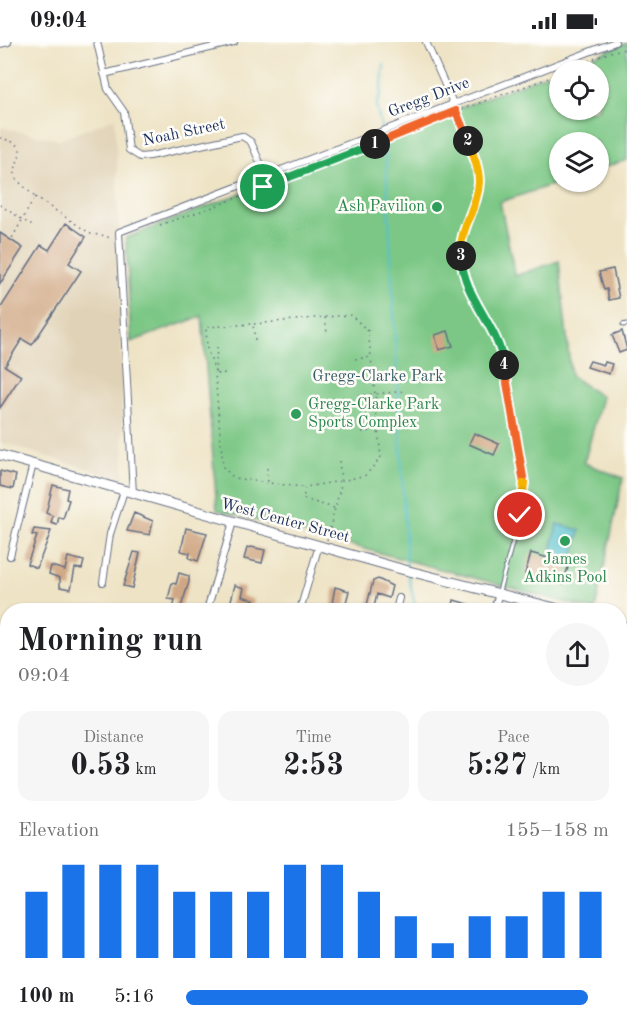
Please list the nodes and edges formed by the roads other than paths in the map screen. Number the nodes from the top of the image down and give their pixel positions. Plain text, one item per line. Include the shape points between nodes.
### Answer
1 (8, 42) edge
2 (97, 42) edge
3 (234, 42) edge
4 (426, 42) edge
5 (615, 42) edge
6 (0, 44) edge
7 (104, 74) junction
8 (453, 103) junction
9 (266, 176) junction
10 (0, 455) edge
11 (33, 464) junction
12 (129, 493) junction
13 (232, 522) junction
14 (322, 546) junction
15 (10, 556) dead end
16 (103, 582) dead end
17 (499, 593) junction
18 (399, 598) dead end
19 (209, 603) edge
20 (302, 603) edge
21 (398, 603) edge
22 (496, 603) edge
23 (537, 603) edge

1 - 6 street
2 - 7 street, Noah Street
3 - 7 street
4 - 8 street
5 - 8 street, Gregg Drive
7 - 9 street, Noah Street via 108,89 124,112 131,153 150,156 242,136 251,142
8 - 9 street, Gregg Drive
8 - 17 lane via 479,181 462,238 462,272 471,297 499,342 524,476 520,515
9 - 12 street, Gregg Drive via 119,232
10 - 11 street, West Center Street
11 - 12 street, West Center Street
11 - 15 street
12 - 13 street, West Center Street
12 - 16 street via 110,534
13 - 14 street, West Center Street
13 - 19 street
14 - 17 street, West Center Street
14 - 20 street
17 - 22 street
17 - 23 street, West Center Street
18 - 21 street

